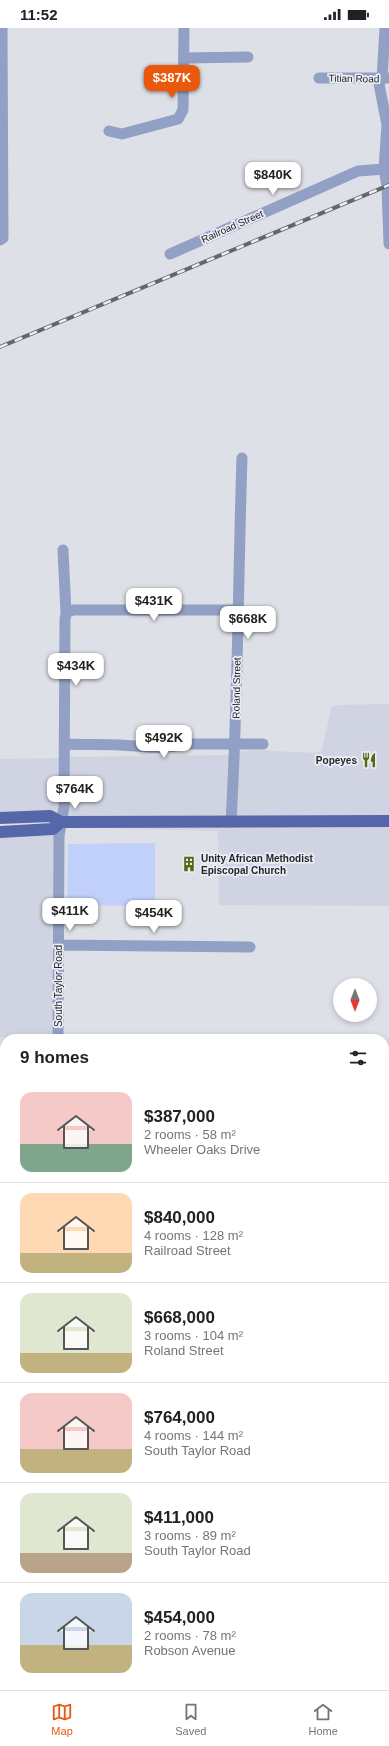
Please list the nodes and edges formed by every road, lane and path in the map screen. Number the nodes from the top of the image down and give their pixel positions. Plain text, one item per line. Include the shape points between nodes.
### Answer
1 (2, 28) edge
2 (184, 28) edge
3 (385, 28) edge
4 (248, 57) dead end
5 (184, 58) junction
6 (318, 78) dead end
7 (386, 78) edge
8 (109, 131) dead end
9 (384, 169) junction
10 (0, 240) edge
11 (389, 244) edge
12 (170, 254) dead end
13 (242, 458) dead end
14 (63, 550) dead end
15 (237, 610) junction
16 (66, 613) junction
17 (65, 744) junction
18 (236, 744) junction
19 (263, 744) dead end
20 (0, 818) edge
21 (389, 821) edge
22 (61, 822) junction
23 (231, 822) junction
24 (0, 832) edge
25 (58, 945) junction
26 (250, 947) dead end
27 (58, 1034) edge

1 - 10 street
2 - 5 street
3 - 7 street
4 - 5 street
5 - 8 street via 183,110 178,119 122,134
6 - 7 street, Titian Road
7 - 9 street via 379,84 387,125
9 - 11 street
9 - 12 street, Railroad Street via 358,170
13 - 15 street, Roland Street
14 - 16 street, South Taylor Road
15 - 16 street via 74,610
15 - 18 street, Roland Street
16 - 17 street, South Taylor Road
17 - 18 street via 163,748 185,744
17 - 22 street, South Taylor Road via 64,807
18 - 19 street
18 - 23 street, Roland Street
20 - 22 main road via 50,816
21 - 23 main road
22 - 23 main road
22 - 24 main road via 52,829
22 - 25 street, South Taylor Road
25 - 26 street
25 - 27 street, South Taylor Road

